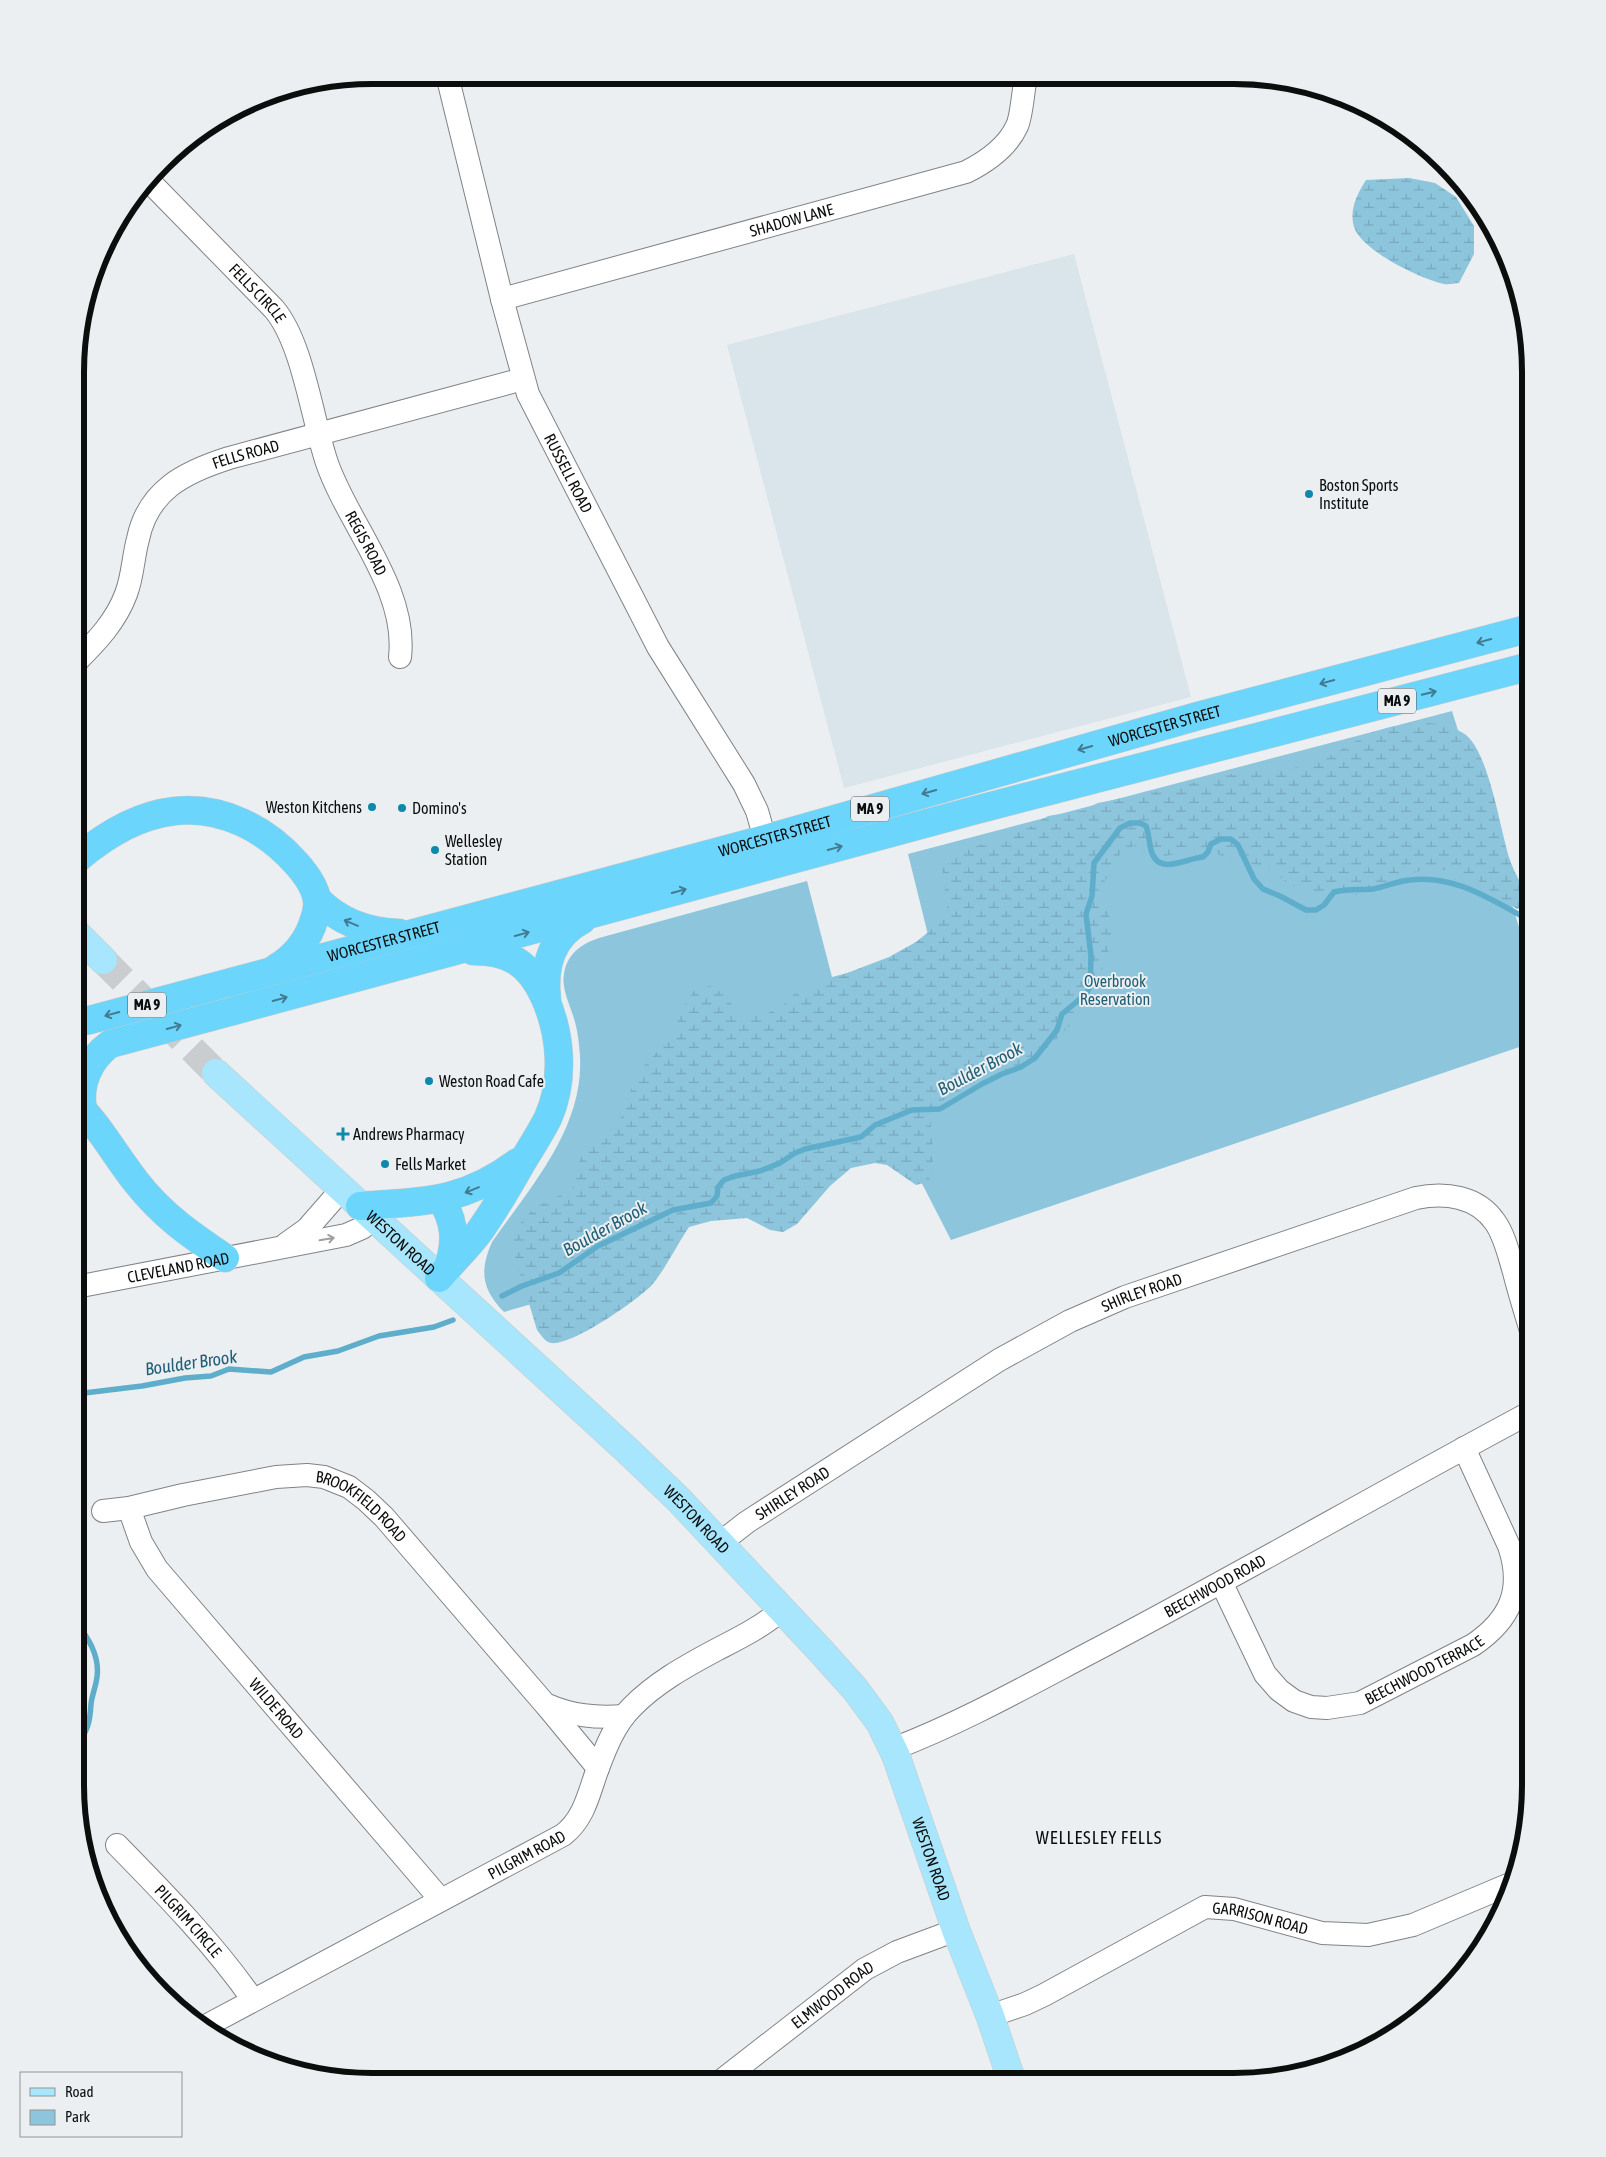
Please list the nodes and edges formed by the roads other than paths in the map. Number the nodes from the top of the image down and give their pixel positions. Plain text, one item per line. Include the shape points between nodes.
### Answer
1 (449, 84) edge
2 (1025, 84) edge
3 (153, 185) edge
4 (502, 299) junction
5 (523, 379) junction
6 (318, 435) junction
7 (1522, 630) edge
8 (84, 654) edge
9 (400, 657) dead end
10 (1522, 668) edge
11 (765, 839) junction
12 (84, 853) edge
13 (317, 899) junction
14 (594, 914) junction
15 (416, 933) junction
16 (84, 942) edge
17 (452, 952) junction
18 (103, 960) tunnel mouth
19 (263, 974) junction
20 (547, 1002) junction
21 (84, 1021) edge
22 (110, 1044) junction
23 (84, 1051) edge
24 (216, 1073) tunnel mouth
25 (84, 1086) edge
26 (84, 1111) edge
27 (527, 1154) junction
28 (441, 1199) junction
29 (359, 1204) junction
30 (279, 1247) junction
31 (225, 1258) junction
32 (443, 1272) junction
33 (84, 1285) edge
34 (1522, 1302) edge
35 (1522, 1416) edge
36 (1464, 1448) junction
37 (129, 1508) junction
38 (103, 1511) dead end
39 (720, 1543) junction
40 (1222, 1584) junction
41 (781, 1610) junction
42 (546, 1704) junction
43 (624, 1716) junction
44 (893, 1749) junction
45 (598, 1768) junction
46 (117, 1845) dead end
47 (1504, 1887) edge
48 (440, 1900) junction
49 (956, 1930) junction
50 (254, 2000) junction
51 (990, 2016) junction
52 (210, 2024) edge
53 (735, 2073) edge
54 (1009, 2073) edge

1 - 4 street, RUSSELL ROAD
2 - 4 street, SHADOW LANE via 1017,126 1002,147 966,172
3 - 6 street, FELLS CIRCLE via 280,316 289,332
4 - 5 street, RUSSELL ROAD
5 - 6 street, FELLS ROAD
5 - 11 street, RUSSELL ROAD via 531,401 658,647 744,784
6 - 8 street, FELLS ROAD via 204,467 160,494 148,508 140,528 132,577 124,602 108,628
6 - 9 street, REGIS ROAD via 331,474 390,597 399,627
7 -> 11 highway, WORCESTER STREET / MA 9 via 1188,719
14 -> 10 highway, WORCESTER STREET / MA 9 via 972,811
11 - 15 highway, WORCESTER STREET / MA 9
12 - 13 highway via 106,836 141,819 181,811 214,814 247,824 271,839 305,874
15 -> 13 highway via 364,928 335,915
13 - 19 highway via 314,918 303,944 283,964
17 -> 14 highway, WORCESTER STREET / MA 9
14 - 20 highway via 570,927 556,942 546,973
15 - 19 highway, WORCESTER STREET / MA 9
16 - 18 main road
17 - 20 highway via 486,951 514,959 533,976
22 -> 17 highway, WORCESTER STREET / MA 9, bridge
19 -> 21 highway, WORCESTER STREET / MA 9, bridge
20 - 27 highway via 558,1049 558,1086 548,1119
22 - 23 highway, WORCESTER STREET / MA 9
22 - 25 highway via 96,1057
24 - 29 main road, WESTON ROAD
26 - 31 highway via 161,1211
27 -> 28 highway via 482,1185
27 - 32 highway via 484,1225
28 - 29 highway
28 - 32 highway via 453,1225 453,1243
29 - 30 street, CLEVELAND ROAD
30 -> 29 street, CLEVELAND ROAD via 346,1235 362,1228
29 - 32 main road, WESTON ROAD
30 - 31 street, CLEVELAND ROAD
31 - 33 street, CLEVELAND ROAD
32 - 39 main road, WESTON ROAD
34 - 39 street, SHIRLEY ROAD via 1509,1255 1495,1222 1483,1210 1451,1196 1416,1198 1125,1297 1070,1321 1000,1360 747,1522
35 - 36 street, BEECHWOOD ROAD
36 - 40 street, BEECHWOOD ROAD
36 - 40 street, BEECHWOOD TERRACE via 1509,1546 1516,1578 1508,1610 1499,1624 1473,1645 1360,1703 1311,1707 1294,1701 1265,1674
37 - 38 street, BROOKFIELD ROAD
37 - 42 street, BROOKFIELD ROAD via 288,1476 316,1475 341,1483 384,1517
37 - 48 street, WILDE ROAD via 141,1542 157,1569
39 - 41 main road, WESTON ROAD
40 - 44 street, BEECHWOOD ROAD via 998,1701
41 - 43 street, PILGRIM ROAD via 753,1630 670,1676
41 - 44 main road, WESTON ROAD via 864,1700
42 - 43 street, BROOKFIELD ROAD via 580,1716
42 - 45 street, BROOKFIELD ROAD
43 - 45 street, PILGRIM ROAD
44 - 49 main road, WESTON ROAD
45 - 48 street, PILGRIM ROAD via 584,1809 570,1830
46 - 50 street, PILGRIM CIRCLE via 175,1905
47 - 51 street, GARRISON ROAD via 1413,1925 1368,1935 1322,1933 1234,1909 1205,1907 1025,2004
48 - 50 street, PILGRIM ROAD
49 - 51 main road, WESTON ROAD
49 - 53 street, ELMWOOD ROAD via 865,1968
50 - 52 street, PILGRIM ROAD
51 - 54 main road, WESTON ROAD

